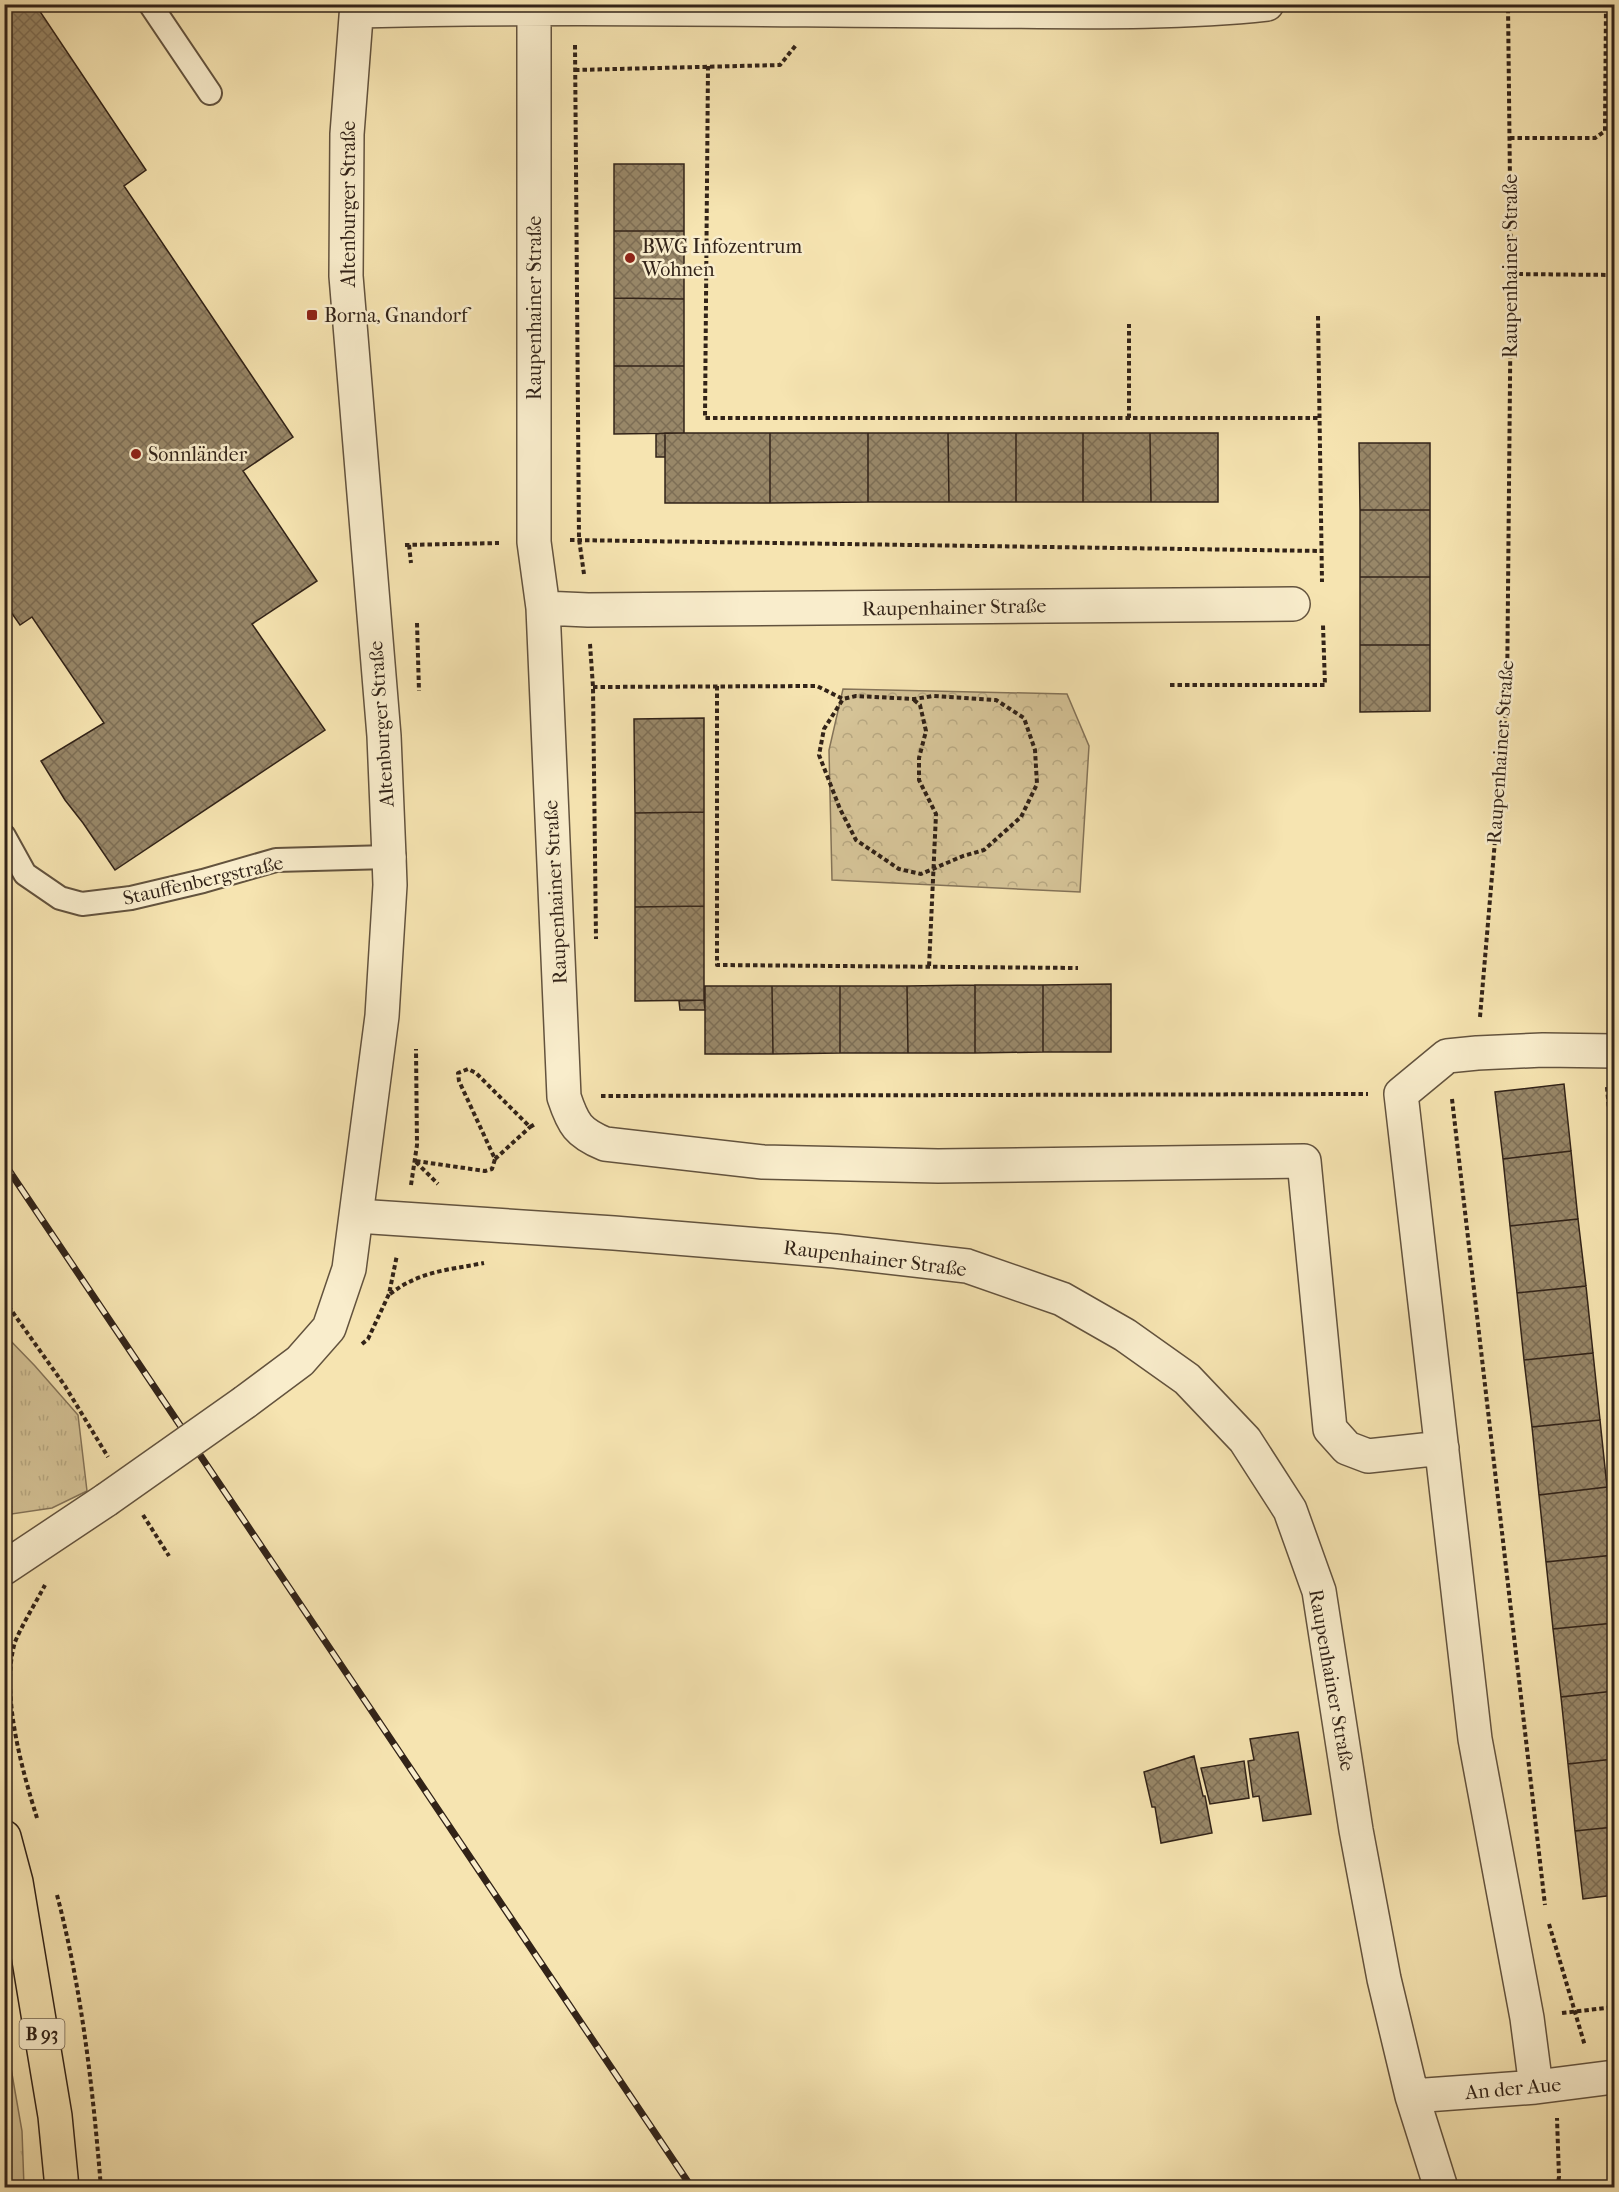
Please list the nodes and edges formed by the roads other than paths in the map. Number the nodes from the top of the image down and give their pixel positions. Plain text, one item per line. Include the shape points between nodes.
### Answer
1 (150, 4) edge
2 (1267, 4) edge
3 (357, 8) edge
4 (534, 9) junction
5 (210, 93) dead end
6 (1308, 604) road end
7 (543, 608) junction
8 (4, 836) edge
9 (389, 857) junction
10 (1609, 1051) edge
11 (357, 1216) junction
12 (1443, 1448) junction
13 (4, 1568) edge
14 (4, 1837) edge
15 (1605, 2079) edge
16 (1544, 2086) junction
17 (1412, 2096) junction
18 (62, 2187) edge
19 (1441, 2187) edge

1 - 5 lane
2 - 4 street via 1111,10
3 - 4 street
3 - 9 street, Altenburger Straße via 346,134 346,276 384,736
4 - 7 street, Raupenhainer Straße via 534,542
6 - 7 street, Raupenhainer Straße
7 - 12 street, Raupenhainer Straße via 566,1102 574,1124 587,1137 605,1144 764,1162 938,1166 1305,1161 1330,1429 1347,1448 1368,1456
8 - 9 lane, Stauffenbergstraße via 26,874 60,898 82,904 193,884 276,860
9 - 11 street, Altenburger Straße via 382,1016
10 - 12 street via 1462,1055 1401,1094
11 - 13 street, Altenburger Straße, bridge via 349,1269 329,1328 300,1360 106,1500
11 - 17 street, Raupenhainer Straße via 715,1241 967,1266 1062,1299 1125,1335 1187,1379 1245,1440 1290,1510 1319,1591 1384,1979
12 - 16 street via 1475,1739 1527,2018
14 - 18 main road, B 93 via 16,1882 56,2116
15 - 16 street, An der Aue
16 - 17 street, An der Aue
17 - 19 street, Raupenhainer Straße

